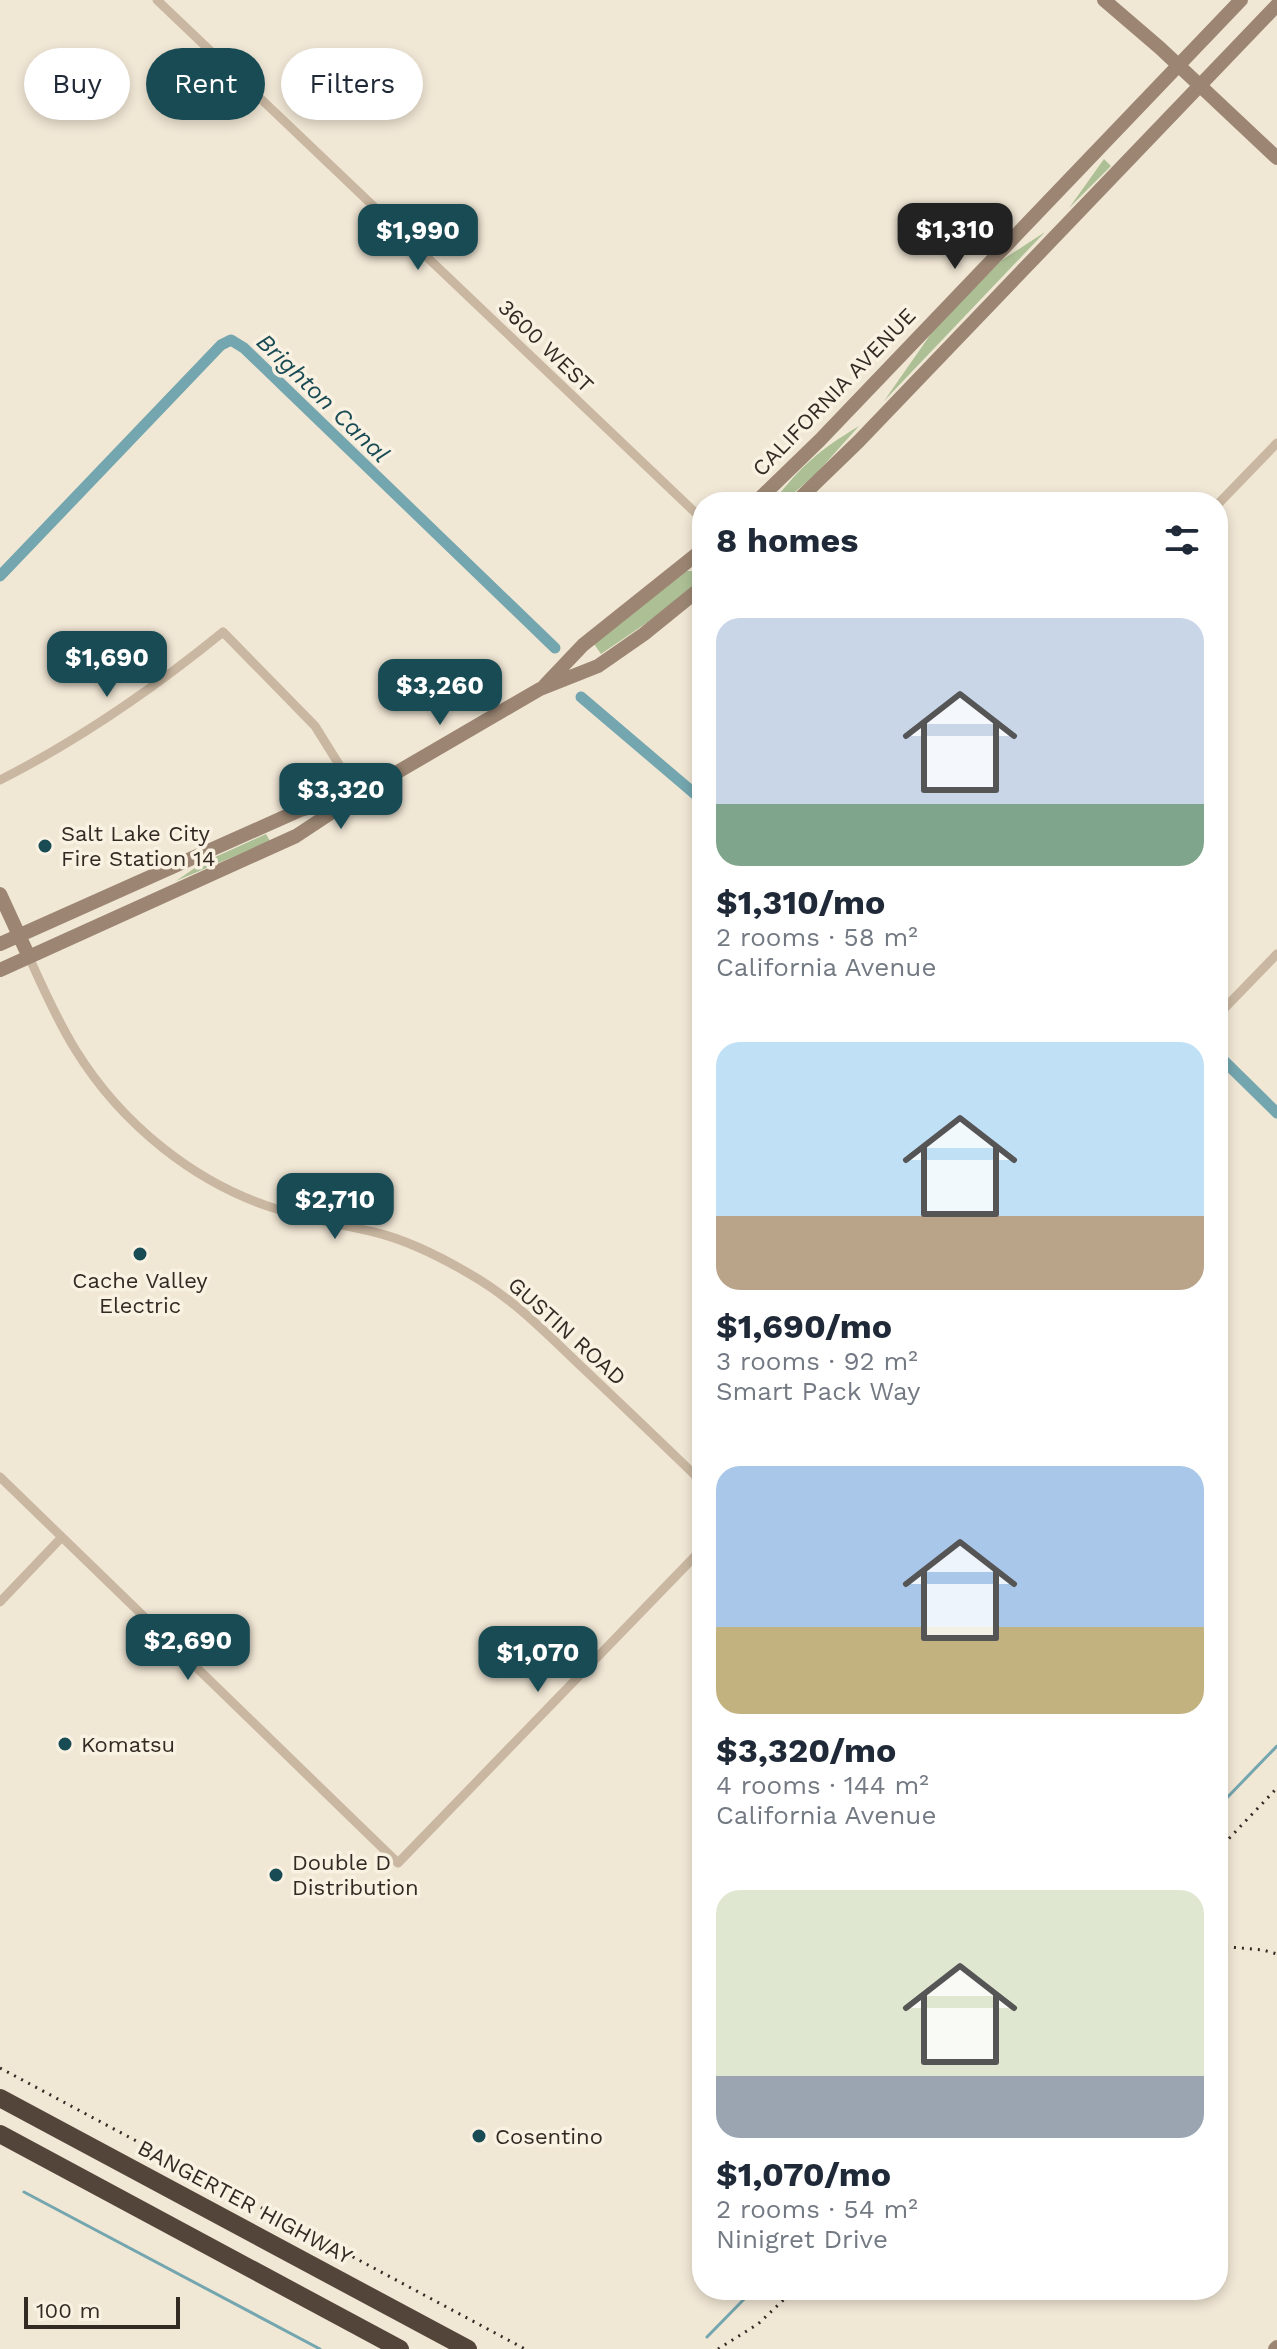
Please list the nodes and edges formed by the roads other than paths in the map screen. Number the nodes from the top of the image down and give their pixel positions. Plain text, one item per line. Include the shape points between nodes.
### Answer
1 (157, 0) edge
2 (1104, 0) edge
3 (1241, 0) edge
4 (1277, 5) edge
5 (1179, 66) junction
6 (1200, 85) junction
7 (1277, 158) edge
8 (1042, 207) junction
9 (1064, 227) junction
10 (857, 402) junction
11 (877, 422) junction
12 (1277, 443) edge
13 (766, 492) edge
14 (806, 492) edge
15 (1228, 494) edge
16 (692, 509) edge
17 (692, 558) edge
18 (692, 595) edge
19 (540, 689) junction
20 (0, 780) edge
21 (358, 795) junction
22 (0, 894) edge
23 (19, 936) junction
24 (0, 944) edge
25 (1277, 954) edge
26 (29, 957) junction
27 (0, 970) edge
28 (1228, 1005) edge
29 (692, 1472) edge
30 (0, 1477) edge
31 (62, 1537) junction
32 (692, 1559) edge
33 (0, 1602) edge
34 (0, 2098) edge
35 (0, 2134) edge
36 (400, 2349) edge
37 (468, 2349) edge

1 - 16 street, 3600 WEST
2 - 5 main road
3 - 5 main road, CALIFORNIA AVENUE
4 - 6 main road
5 - 6 main road
5 - 8 main road, CALIFORNIA AVENUE
6 - 7 main road
6 - 9 main road
8 - 9 main road
8 - 10 main road, CALIFORNIA AVENUE
9 - 11 main road
10 - 11 main road
10 - 13 main road, CALIFORNIA AVENUE
11 - 14 main road
12 - 15 street
17 - 19 main road via 583,645
18 - 19 main road via 607,661
19 - 21 main road
20 - 21 street via 122,709 223,632 315,726
21 - 23 main road via 300,810
21 - 26 main road via 287,840
22 - 23 main road
23 - 24 main road
23 - 26 main road
25 - 28 street
26 - 27 main road
26 - 29 street, GUSTIN ROAD via 91,1072 133,1121 172,1154 248,1199 400,1240 488,1284 533,1319
30 - 31 street
31 - 32 street via 398,1863
31 - 33 street
34 - 37 highway, BANGERTER HIGHWAY
35 - 36 highway

